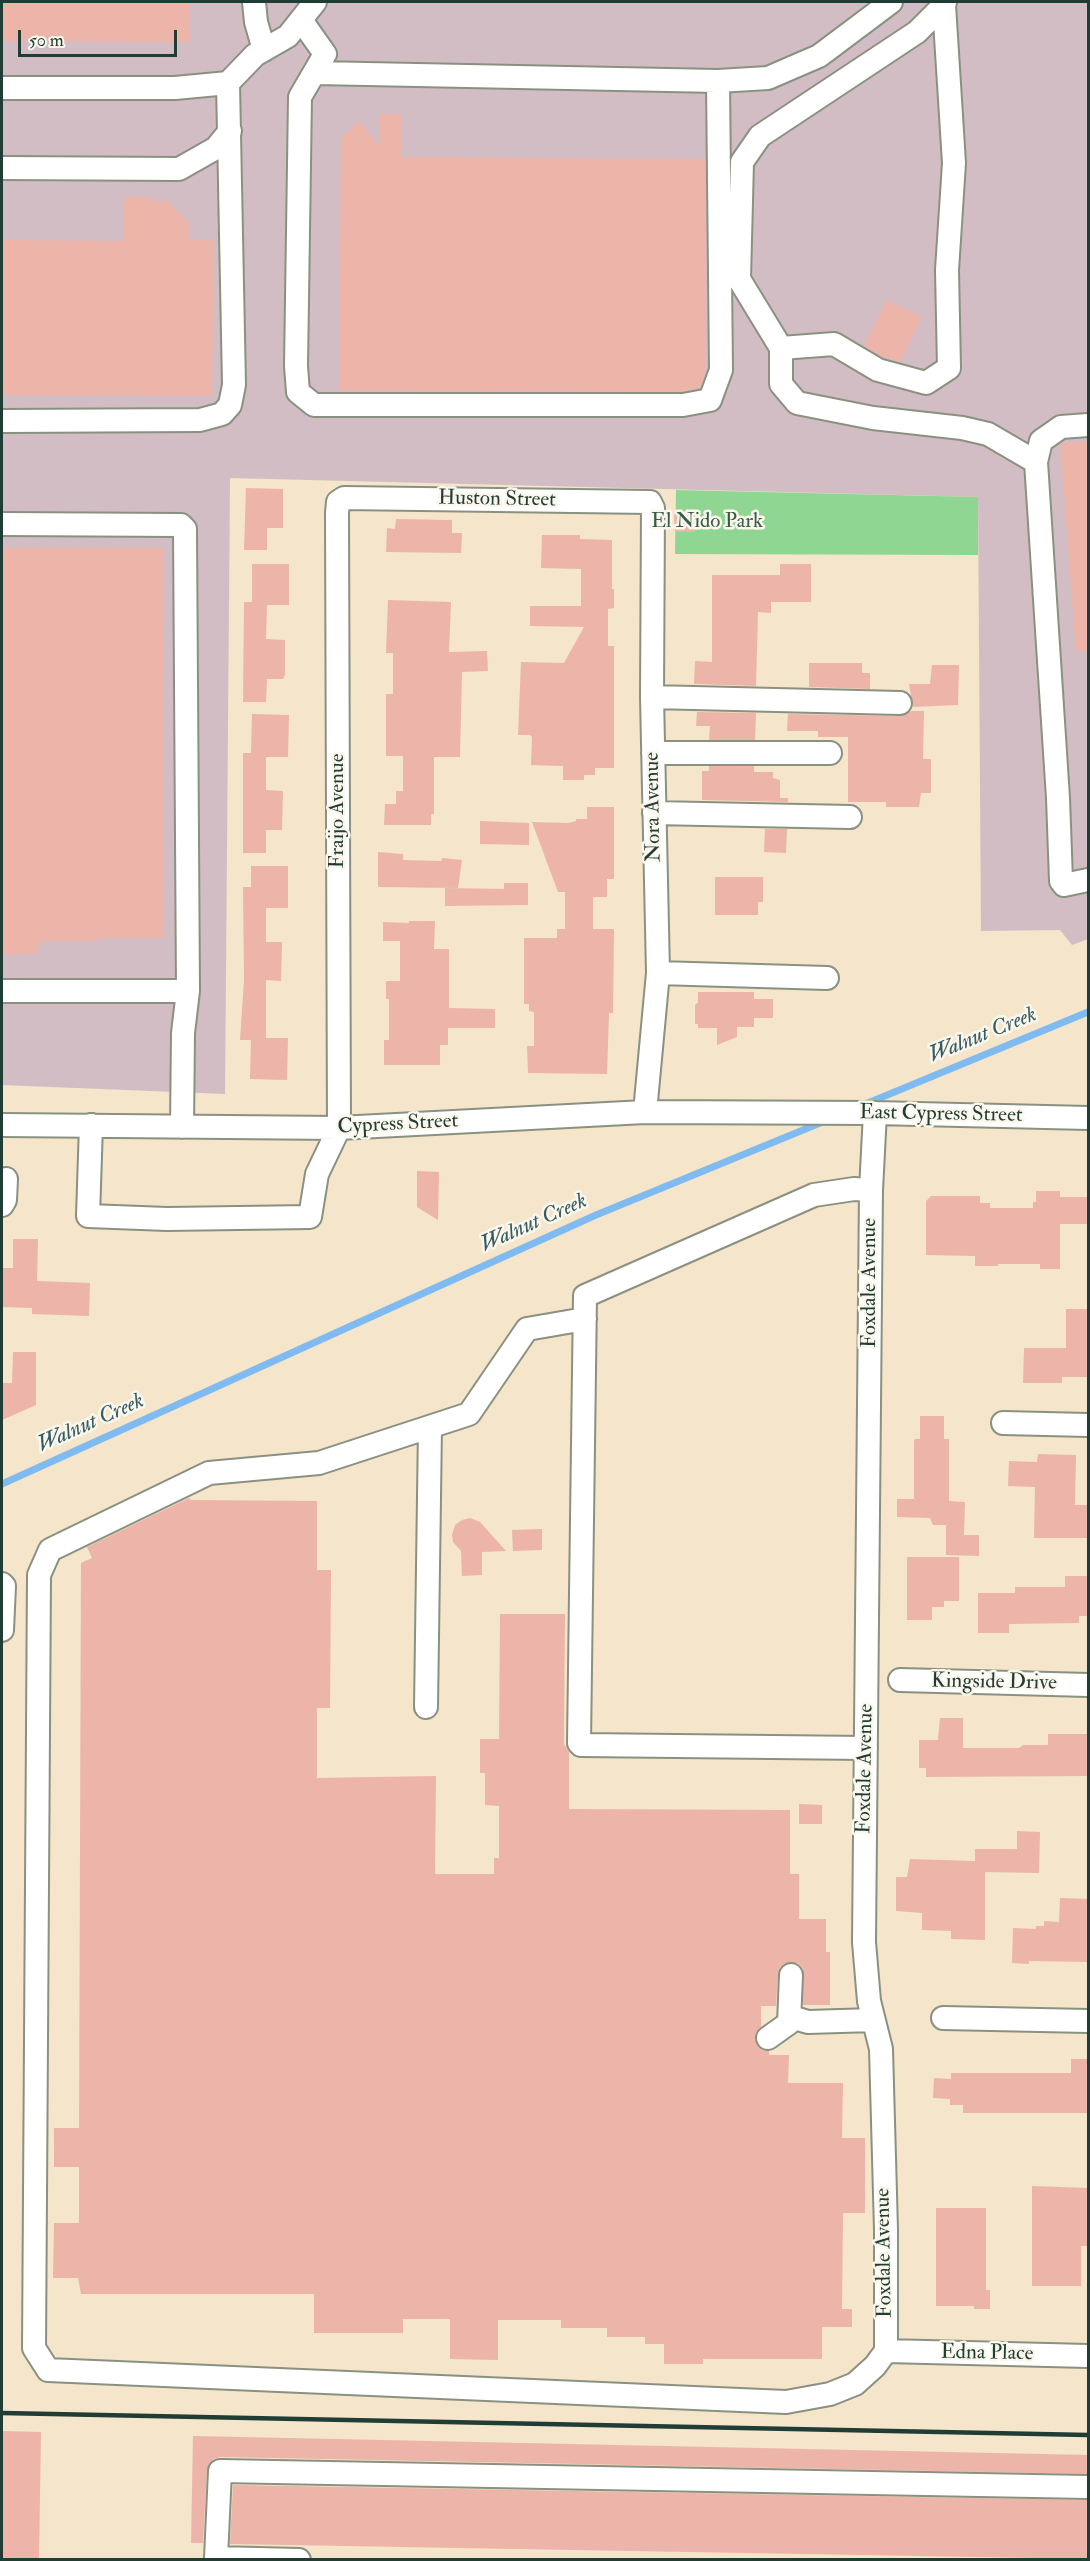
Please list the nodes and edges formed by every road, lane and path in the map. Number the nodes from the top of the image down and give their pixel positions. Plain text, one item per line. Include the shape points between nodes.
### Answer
1 (254, 2) edge
2 (315, 2) edge
3 (891, 2) edge
4 (945, 3) edge
5 (301, 20) junction
6 (264, 50) junction
7 (316, 73) junction
8 (718, 81) junction
9 (228, 83) junction
10 (2, 88) edge
11 (230, 131) junction
12 (2, 168) edge
13 (781, 348) junction
14 (2, 421) edge
15 (1089, 425) edge
16 (1036, 462) junction
17 (344, 498) joint
18 (650, 502) joint
19 (2, 524) edge
20 (652, 697) junction
21 (900, 703) dead end
22 (654, 753) junction
23 (830, 753) dead end
24 (654, 813) junction
25 (850, 817) dead end
26 (1089, 880) edge
27 (658, 973) junction
28 (827, 978) dead end
29 (2, 991) edge
30 (188, 991) junction
31 (645, 1112) junction
32 (794, 1113) joint
33 (875, 1116) junction
34 (1089, 1118) edge
35 (2, 1125) edge
36 (91, 1125) junction
37 (182, 1126) junction
38 (339, 1128) junction
39 (6, 1179) dead end
40 (871, 1190) junction
41 (2, 1205) edge
42 (585, 1319) junction
43 (1004, 1424) dead end
44 (1089, 1425) edge
45 (430, 1427) junction
46 (2, 1584) edge
47 (2, 1630) edge
48 (900, 1680) dead end
49 (1089, 1685) edge
50 (426, 1707) dead end
51 (866, 1748) junction
52 (791, 1975) dead end
53 (791, 2017) junction
54 (943, 2018) dead end
55 (873, 2020) junction
56 (1089, 2021) edge
57 (768, 2038) dead end
58 (885, 2351) junction
59 (1089, 2356) edge
60 (1089, 2487) edge
61 (299, 2559) edge

1 - 6 street
2 - 5 street
3 - 8 street via 819,56 768,78
4 - 13 street via 917,32 760,136 742,162 739,279
4 - 13 street via 954,163 947,270 949,368 926,383 878,370 834,344
5 - 6 street via 288,36
5 - 7 street via 325,54
6 - 9 street
7 - 8 street
7 - 8 street via 300,97 296,366 298,392 314,405 683,405 710,400 721,370
9 - 10 street via 175,88
9 - 11 street
11 - 12 street via 216,148 178,169
11 - 14 street via 234,385 230,405 222,414 200,420
13 - 16 street via 781,384 797,403 988,434
15 - 16 street via 1061,427 1041,441
16 - 26 street via 1061,881 1064,885
17 - 18 street, Huston Street
17 - 38 street, Fraijo Avenue via 338,502 337,513
18 - 20 street, Nora Avenue
19 - 30 street via 182,525 185,529
20 - 21 street
20 - 22 street, Nora Avenue
22 - 23 street
22 - 24 street, Nora Avenue
24 - 25 street
24 - 27 street, Nora Avenue
27 - 28 street
27 - 31 street, Nora Avenue
29 - 30 street
30 - 37 street via 183,1033
31 - 32 street, Cypress Street
31 - 38 street, Cypress Street
32 - 33 street, East Cypress Street
33 - 34 street, East Cypress Street via 902,1113
33 - 40 street, Foxdale Avenue
35 - 36 street, Cypress Street
36 - 37 street, Cypress Street
36 - 38 street via 88,1216 167,1219 310,1216 317,1174
37 - 38 street, Cypress Street
39 - 41 street
40 - 42 street via 814,1195 585,1296
40 - 51 street, Foxdale Avenue
42 - 45 street via 527,1329 469,1414
42 - 51 street via 579,1743
43 - 44 street
45 - 50 street
45 - 58 street via 319,1463 209,1473 50,1550 39,1575 34,2348 48,2370 786,2402 830,2394 855,2384
46 - 47 street
48 - 49 street, Kingside Drive
51 - 55 street, Foxdale Avenue via 864,1942
52 - 53 street
53 - 55 street via 808,2022
53 - 57 street via 785,2027
54 - 56 street
55 - 58 street, Foxdale Avenue via 881,2049
58 - 59 street, Edna Place
60 - 61 street via 219,2471 216,2558

